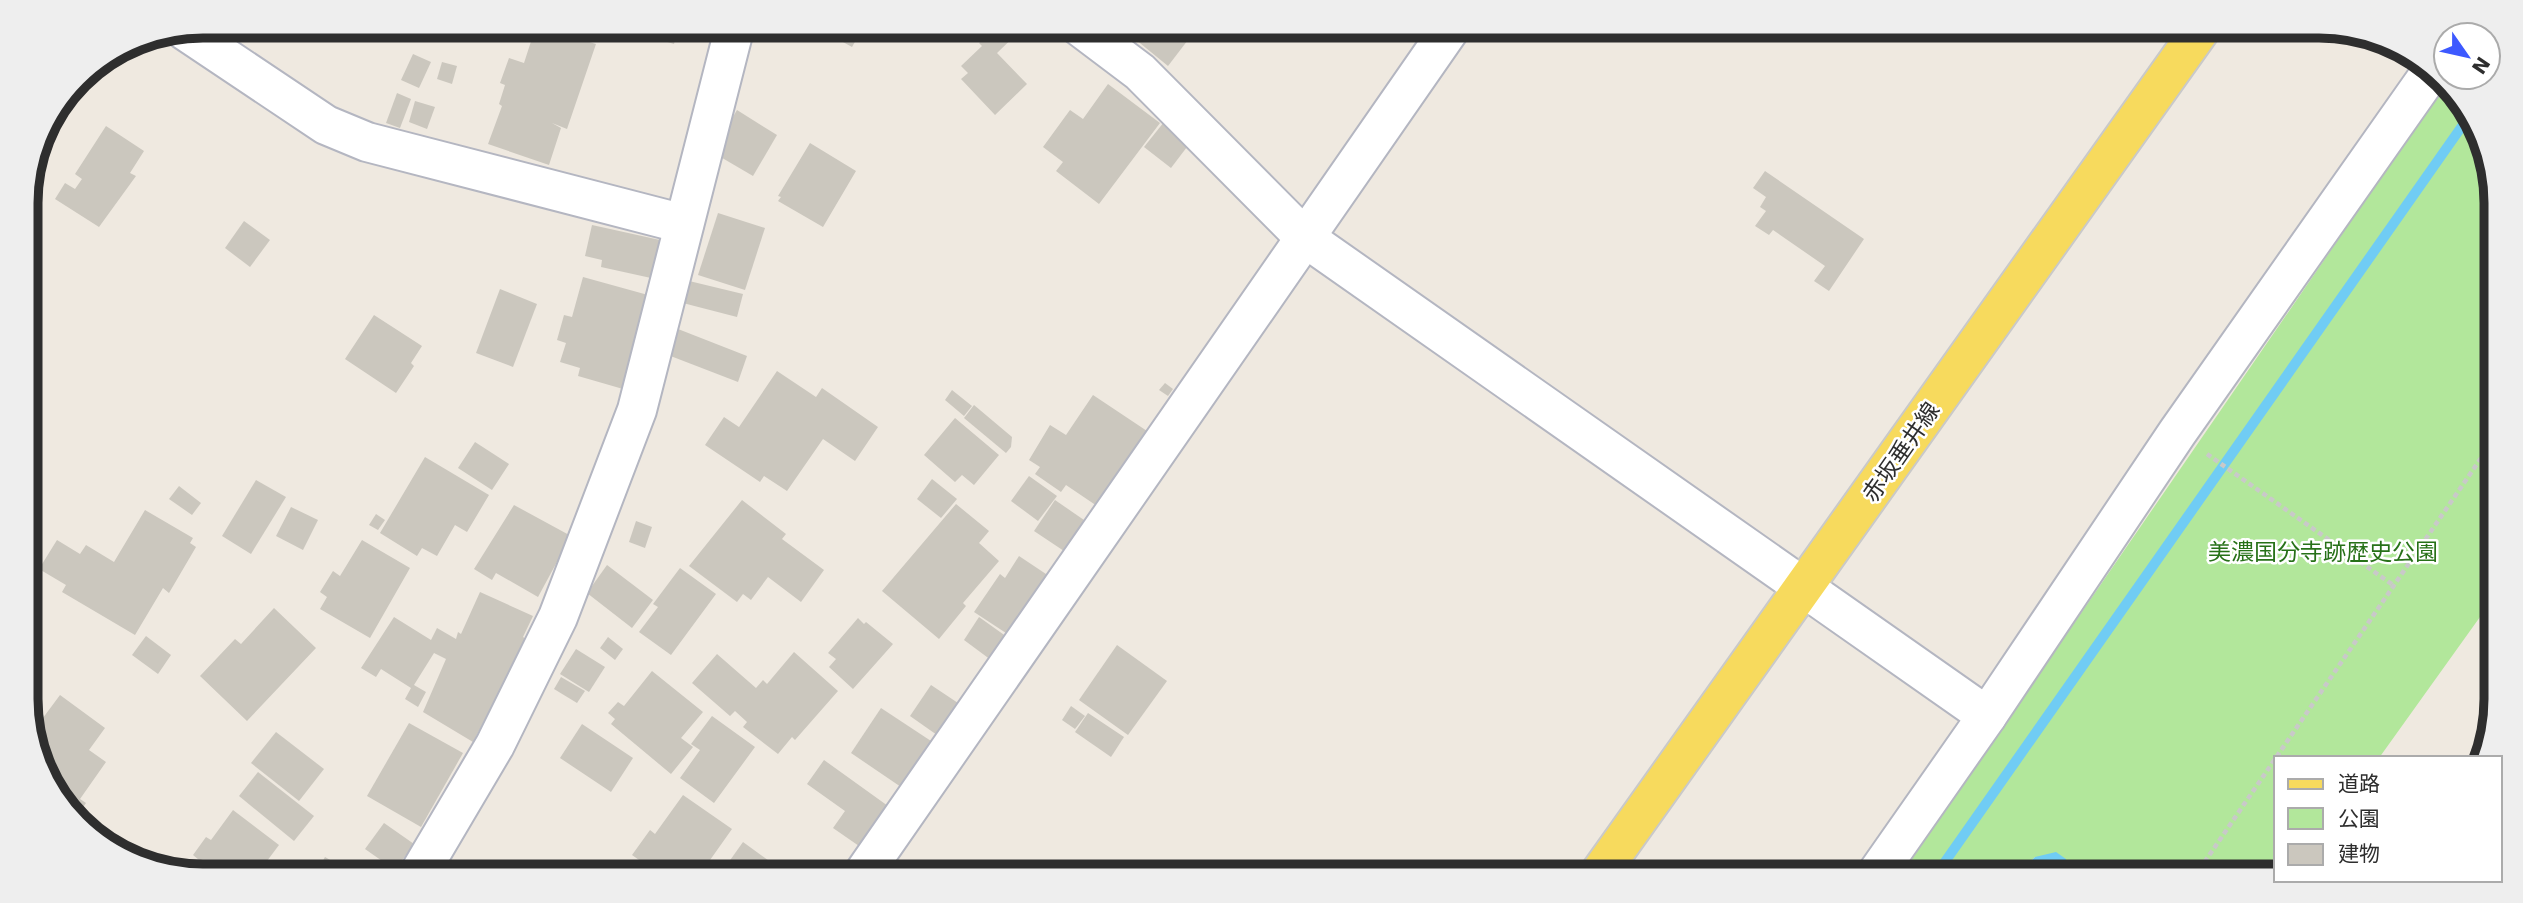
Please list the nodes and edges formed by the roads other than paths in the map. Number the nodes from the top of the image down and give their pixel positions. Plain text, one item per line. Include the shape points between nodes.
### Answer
1 (732, 38) edge
2 (1095, 38) edge
3 (1444, 38) edge
4 (2195, 38) edge
5 (197, 39) edge
6 (2427, 78) edge
7 (684, 223) junction
8 (1304, 237) junction
9 (1805, 589) junction
10 (1987, 716) junction
11 (425, 864) edge
12 (870, 864) edge
13 (1606, 864) edge
14 (1883, 864) edge

1 - 7 street
2 - 8 street via 1140,72
3 - 8 street
4 - 9 main road, 赤坂垂井線
5 - 7 street via 326,125 367,142
6 - 10 street via 2176,433
7 - 11 street via 637,410 558,617 495,746
8 - 9 street
8 - 12 street
9 - 10 street
9 - 13 main road, 赤坂垂井線
10 - 14 street

